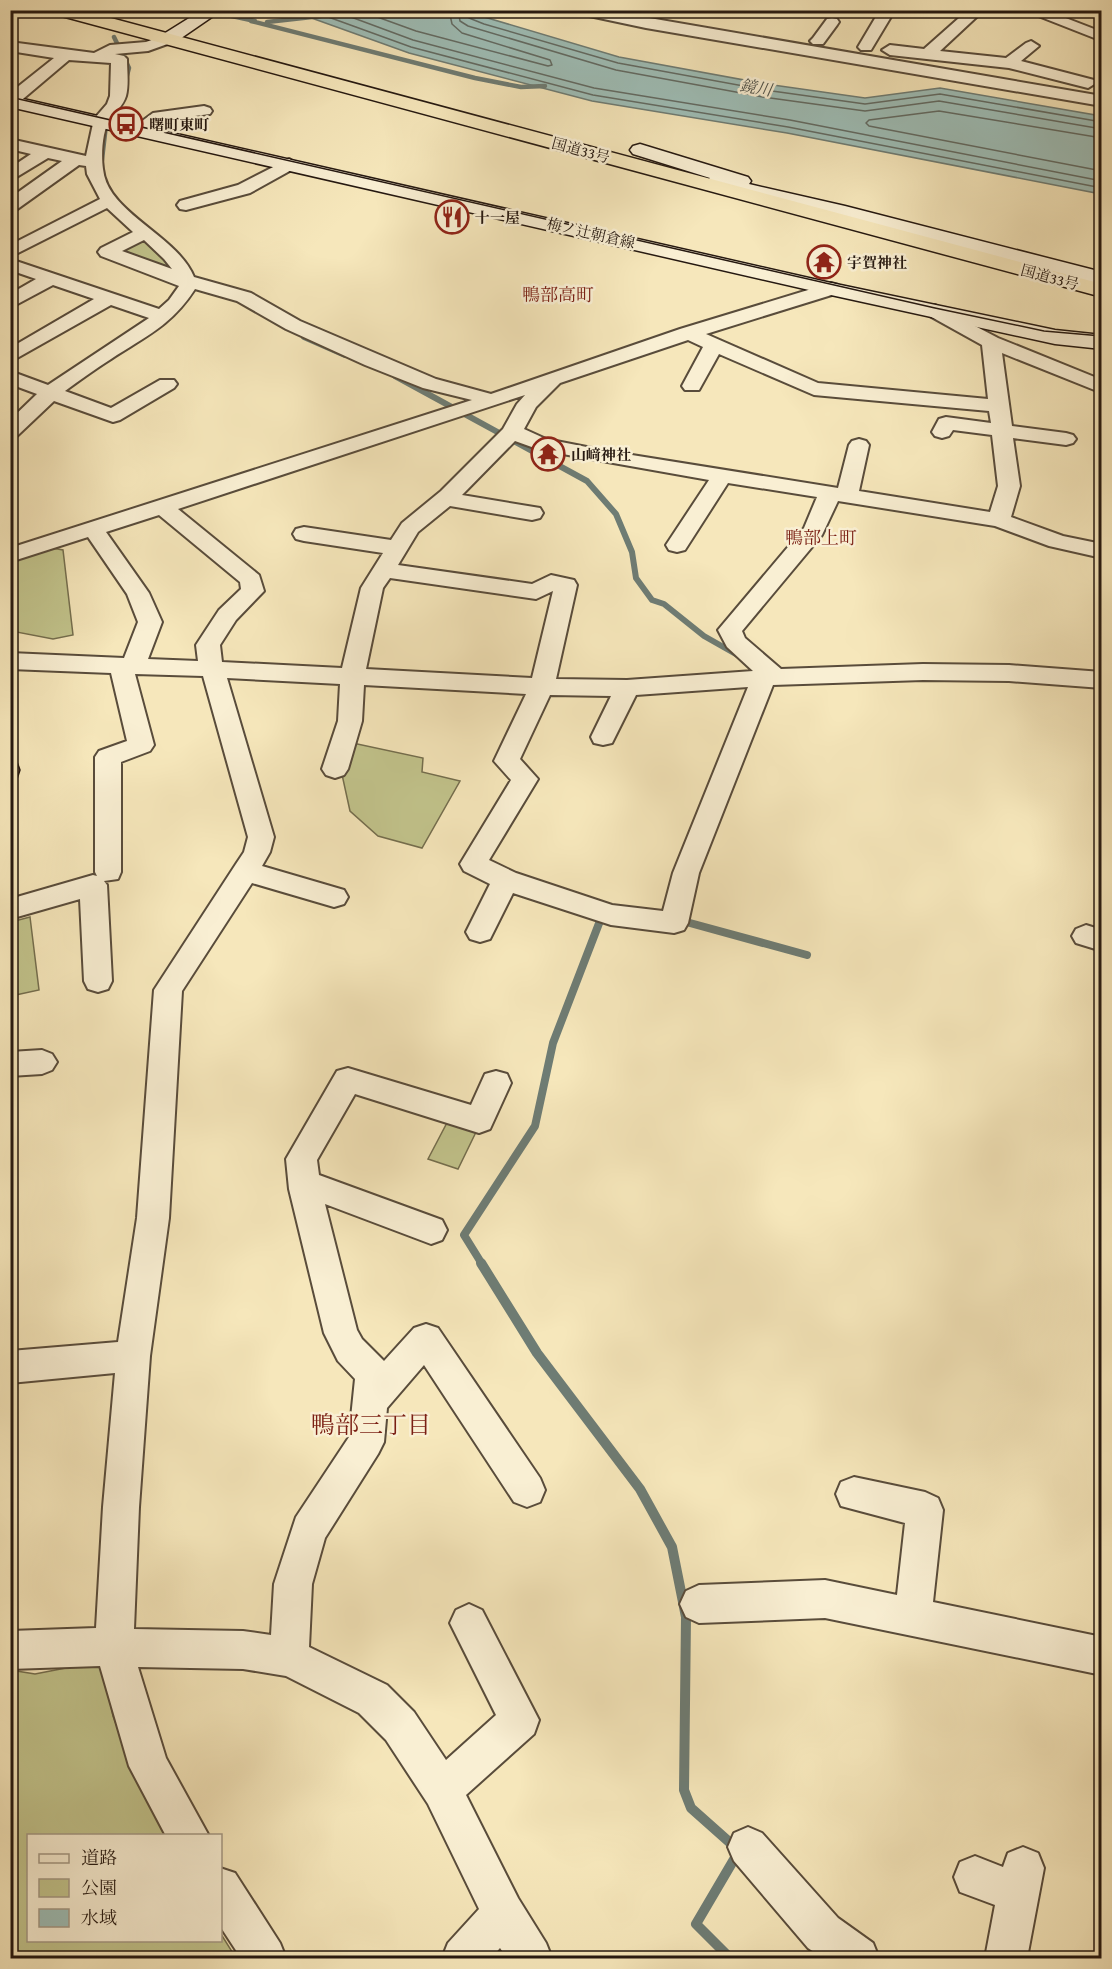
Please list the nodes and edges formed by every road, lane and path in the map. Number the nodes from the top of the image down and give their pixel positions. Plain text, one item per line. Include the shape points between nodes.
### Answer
1 (60, 10) edge
2 (104, 10) edge
3 (214, 10) edge
4 (580, 10) edge
5 (888, 10) edge
6 (977, 10) edge
7 (1030, 10) edge
8 (712, 20) dead end
9 (832, 22) dead end
10 (176, 35) junction
11 (1101, 37) edge
12 (818, 40) junction
13 (10, 46) edge
14 (1030, 46) dead end
15 (866, 47) junction
16 (927, 54) junction
17 (66, 55) junction
18 (96, 58) junction
19 (1009, 63) junction
20 (1101, 86) edge
21 (11, 101) edge
22 (1101, 103) edge
23 (204, 111) dead end
24 (101, 122) junction
25 (138, 130) junction
26 (10, 144) edge
27 (45, 152) junction
28 (633, 156) junction
29 (76, 159) junction
30 (94, 163) junction
31 (289, 164) junction
32 (10, 176) edge
33 (109, 202) junction
34 (186, 205) dead end
35 (10, 206) edge
36 (72, 219) junction
37 (146, 233) junction
38 (123, 244) junction
39 (10, 252) edge
40 (10, 264) edge
41 (1101, 269) edge
42 (51, 278) junction
43 (1101, 279) edge
44 (187, 280) junction
45 (831, 289) junction
46 (1101, 291) edge
47 (109, 298) junction
48 (10, 302) edge
49 (935, 311) junction
50 (162, 316) junction
51 (687, 333) junction
52 (991, 342) junction
53 (1101, 342) edge
54 (714, 345) junction
55 (10, 356) edge
56 (556, 376) junction
57 (10, 377) edge
58 (167, 384) dead end
59 (692, 386) dead end
60 (1101, 387) edge
61 (52, 392) junction
62 (487, 400) junction
63 (1000, 406) junction
64 (1003, 429) junction
65 (10, 432) edge
66 (942, 432) dead end
67 (508, 436) junction
68 (1066, 439) dead end
69 (859, 445) dead end
70 (723, 474) junction
71 (838, 494) junction
72 (445, 499) junction
73 (161, 507) junction
74 (532, 513) dead end
75 (999, 520) junction
76 (93, 529) junction
77 (304, 534) dead end
78 (677, 545) dead end
79 (397, 548) junction
80 (1101, 551) edge
81 (10, 555) edge
82 (383, 570) junction
83 (10, 661) edge
84 (127, 665) junction
85 (212, 669) junction
86 (352, 677) junction
87 (770, 678) junction
88 (1101, 680) edge
89 (542, 687) junction
90 (627, 688) junction
91 (603, 737) dead end
92 (335, 769) dead end
93 (108, 872) dead end
94 (246, 872) junction
95 (506, 880) junction
96 (334, 897) dead end
97 (10, 909) edge
98 (480, 932) dead end
99 (98, 981) dead end
100 (42, 1062) dead end
101 (10, 1064) edge
102 (496, 1083) dead end
103 (304, 1183) junction
104 (430, 1230) dead end
105 (124, 1357) junction
106 (10, 1367) edge
107 (371, 1401) junction
108 (527, 1490) dead end
109 (854, 1494) dead end
110 (699, 1604) dead end
111 (914, 1617) junction
112 (469, 1623) dead end
113 (105, 1648) junction
114 (10, 1650) edge
115 (1101, 1656) edge
116 (289, 1658) junction
117 (442, 1790) junction
118 (188, 1834) edge
119 (748, 1847) dead end
120 (975, 1877) dead end
121 (222, 1891) edge
122 (503, 1913) junction
123 (265, 1959) edge
124 (463, 1959) edge
125 (531, 1959) edge
126 (858, 1959) edge
127 (1006, 1959) edge

1 - 10 highway, 国道33号
2 - 10 highway, 国道33号
3 - 10 main road
4 - 22 street
5 - 15 street
6 - 16 street
7 - 11 street
8 - 12 street
9 - 12 street
10 - 18 street via 148,46 122,47
10 - 28 highway, 国道33号
12 - 15 street
13 - 17 street
14 - 19 street
15 - 16 street
16 - 19 street
17 - 18 street
17 - 21 street
18 - 24 street via 119,59 116,101
19 - 20 street
21 - 24 main road, 梅ノ辻朝倉線
23 - 25 street via 159,116
24 - 25 main road, 梅ノ辻朝倉線
24 - 30 street
25 - 31 main road, 梅ノ辻朝倉線
26 - 27 street
27 - 29 street
27 - 32 street
28 - 41 highway, 国道33号 via 877,209
28 - 43 main road
28 - 46 highway, 国道33号
29 - 30 street
29 - 35 street
30 - 33 street
31 - 34 street via 244,189
31 - 45 main road, 梅ノ辻朝倉線
33 - 36 street
33 - 37 street
36 - 38 street
36 - 39 street
37 - 38 street
37 - 44 street via 179,266
38 - 44 street via 107,252
40 - 42 street
42 - 47 street
42 - 48 street
44 - 50 street via 188,286 176,304
44 - 62 street via 244,297 293,326 372,361 430,384
45 - 49 main road, 梅ノ辻朝倉線
45 - 51 street
47 - 50 street
47 - 55 street
49 - 52 street
49 - 53 main road, 梅ノ辻朝倉線 via 1055,337
50 - 61 street
51 - 54 street
51 - 56 street
52 - 60 street
52 - 63 street
54 - 59 street
54 - 63 street via 814,389
56 - 62 street
56 - 67 street via 527,404
57 - 61 street
58 - 61 street via 113,416
61 - 65 street
62 - 73 street
63 - 64 street
64 - 66 street via 946,423
64 - 68 street
64 - 75 street via 1009,486
67 - 70 street
67 - 72 street
69 - 71 street
70 - 71 street
70 - 78 street
71 - 75 street
71 - 87 street via 814,530 730,630 735,642
72 - 74 street
72 - 79 street via 410,528
73 - 76 street
73 - 85 street via 251,580 253,591 227,615 208,645
75 - 80 street via 1057,541
76 - 81 street via 61,530
76 - 84 street via 138,593 150,622
77 - 79 street
79 - 82 street
82 - 86 street via 372,588
82 - 89 street via 536,592 551,582 566,585
83 - 84 street
84 - 85 street
84 - 93 street via 141,745 108,757
85 - 86 street
85 - 94 street via 261,837
86 - 89 street
86 - 92 street via 350,721
87 - 88 street via 923,672
87 - 90 street
87 - 95 street via 686,873 674,923 611,915
89 - 90 street
89 - 95 street via 507,761 525,779 473,864
90 - 91 street
94 - 96 street
94 - 105 street via 168,990 153,1218
95 - 98 street
97 - 99 street via 93,885
100 - 101 street
102 - 103 street via 479,1120 335,1076 301,1160
103 - 104 street
103 - 107 street via 341,1333 350,1350 374,1373
105 - 106 street
105 - 113 street via 121,1507
107 - 108 street via 426,1338
107 - 116 street via 366,1442 309,1530 293,1584
109 - 111 street via 925,1510
110 - 111 street via 825,1599
111 - 115 street
112 - 117 street via 520,1720
113 - 114 street
113 - 116 street via 243,1650
113 - 118 street via 149,1766
116 - 117 street via 373,1699 400,1726
117 - 122 street
119 - 126 street via 823,1933
120 - 127 street via 1021,1880
121 - 123 street
122 - 124 street
122 - 125 street

